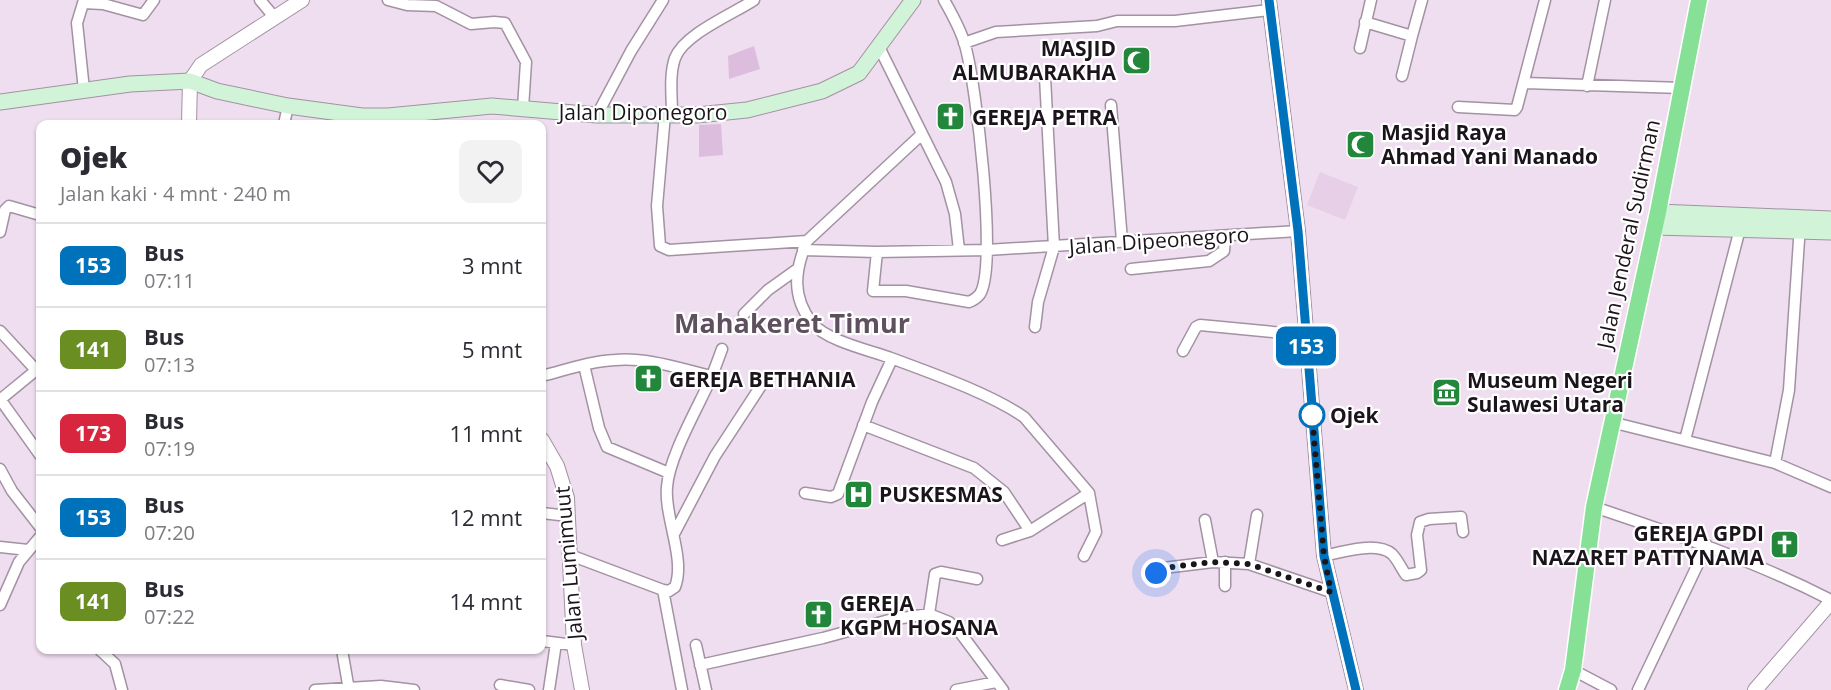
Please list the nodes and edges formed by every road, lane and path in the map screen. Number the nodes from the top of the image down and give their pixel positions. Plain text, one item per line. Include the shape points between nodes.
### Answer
1 (154, 0) edge
2 (260, 0) edge
3 (303, 0) edge
4 (388, 0) edge
5 (663, 0) edge
6 (754, 0) edge
7 (913, 0) edge
8 (944, 0) edge
9 (1371, 0) edge
10 (1422, 0) edge
11 (1545, 0) edge
12 (1605, 0) edge
13 (1699, 0) edge
14 (83, 1) edge
15 (450, 5) edge
16 (1269, 5) edge
17 (275, 18) junction
18 (1365, 22) junction
19 (1412, 36) junction
20 (964, 42) junction
21 (1360, 48) dead end
22 (880, 49) junction
23 (1402, 76) dead end
24 (1045, 77) dead end
25 (190, 81) junction
26 (1525, 83) junction
27 (1587, 86) junction
28 (1682, 88) junction
29 (84, 90) junction
30 (0, 102) edge
31 (1111, 105) dead end
32 (288, 106) junction
33 (1458, 107) dead end
34 (524, 108) junction
35 (669, 114) junction
36 (597, 116) junction
37 (189, 120) edge
38 (285, 120) edge
39 (373, 120) edge
40 (922, 134) junction
41 (36, 214) edge
42 (1831, 219) edge
43 (1656, 220) junction
44 (1742, 222) junction
45 (1800, 225) junction
46 (1298, 231) junction
47 (0, 232) edge
48 (1831, 232) edge
49 (1225, 236) junction
50 (1122, 241) junction
51 (805, 246) junction
52 (1054, 247) junction
53 (959, 250) junction
54 (987, 250) junction
55 (877, 252) junction
56 (1131, 269) dead end
57 (796, 270) junction
58 (744, 314) dead end
59 (1035, 327) dead end
60 (0, 331) edge
61 (1305, 335) junction
62 (722, 350) dead end
63 (1183, 351) dead end
64 (892, 359) junction
65 (584, 365) junction
66 (36, 366) edge
67 (36, 370) edge
68 (546, 375) edge
69 (712, 376) junction
70 (764, 381) dead end
71 (0, 399) edge
72 (1611, 422) junction
73 (863, 425) junction
74 (1685, 440) junction
75 (546, 447) edge
76 (36, 449) edge
77 (1775, 463) junction
78 (0, 469) edge
79 (669, 473) junction
80 (1831, 487) edge
81 (805, 493) dead end
82 (1089, 493) junction
83 (1594, 507) junction
84 (546, 513) edge
85 (1257, 515) dead end
86 (568, 516) junction
87 (1205, 520) dead end
88 (36, 522) edge
89 (1030, 531) junction
90 (1464, 532) dead end
91 (674, 534) junction
92 (1002, 540) dead end
93 (36, 541) edge
94 (1707, 545) junction
95 (0, 547) edge
96 (28, 550) junction
97 (570, 555) junction
98 (1084, 556) dead end
99 (1324, 556) junction
100 (1213, 562) junction
101 (1225, 562) junction
102 (1249, 564) junction
103 (1156, 573) dead end
104 (977, 579) dead end
105 (1225, 586) dead end
106 (663, 590) junction
107 (1331, 592) junction
108 (1831, 601) edge
109 (0, 605) edge
110 (929, 614) junction
111 (546, 642) edge
112 (556, 643) junction
113 (574, 645) junction
114 (696, 645) dead end
115 (104, 654) edge
116 (343, 654) edge
117 (700, 665) junction
118 (1573, 669) junction
119 (500, 685) dead end
120 (999, 686) edge
121 (349, 688) edge
122 (122, 690) edge
123 (315, 690) edge
124 (414, 690) edge
125 (529, 690) edge
126 (549, 690) edge
127 (582, 690) edge
128 (682, 690) edge
129 (706, 690) edge
130 (956, 690) edge
131 (1356, 690) edge
132 (1567, 690) edge
133 (1611, 690) edge
134 (1638, 690) edge
135 (1755, 690) edge

1 - 14 street via 143,15
2 - 17 street
3 - 17 street
4 - 15 street
5 - 36 street
6 - 35 street via 680,50 673,65
7 - 22 main road, Jalan Diponegoro
8 - 20 street
9 - 18 street
10 - 19 street
11 - 26 street
12 - 27 street
13 - 28 highway, Jalan Jenderal Sudirman
14 - 29 street via 77,23
15 - 34 street via 471,24 505,24 526,62
16 - 20 street via 1175,21 1116,21 1097,26 996,32
16 - 46 street
17 - 25 street via 209,57
18 - 19 street
18 - 21 street
19 - 23 street
20 - 54 street via 986,205
22 - 35 main road, Jalan Diponegoro via 860,73 813,94 747,110
22 - 40 street
24 - 52 street
25 - 29 main road
25 - 32 main road, Jalan Diponegoro via 217,91
25 - 37 street
26 - 27 street
26 - 33 street via 1515,110
27 - 28 street
28 - 43 highway, Jalan Jenderal Sudirman
29 - 30 main road
31 - 50 street
32 - 38 street
32 - 39 main road, Jalan Diponegoro
34 - 36 main road, Jalan Diponegoro
34 - 39 main road, Jalan Diponegoro via 472,106
35 - 36 main road, Jalan Diponegoro
35 - 51 street, Jalan Dipeonegoro via 657,206 661,248
40 - 51 street
40 - 53 street via 946,182
41 - 47 street via 9,206
42 - 45 main road
43 - 44 main road
43 - 72 highway, Jalan Jenderal Sudirman
44 - 45 main road
44 - 74 street
45 - 48 main road
45 - 77 street via 1789,390
46 - 49 street, Jalan Dipeonegoro
46 - 61 street
49 - 50 street, Jalan Dipeonegoro
49 - 56 street via 1224,251 1209,261
50 - 52 street, Jalan Dipeonegoro
51 - 55 street, Jalan Dipeonegoro
51 - 57 street
52 - 54 street, Jalan Dipeonegoro
52 - 59 street
53 - 54 street, Jalan Dipeonegoro
53 - 55 street, Jalan Dipeonegoro
54 - 55 street via 983,287 980,295 969,302 906,291 873,291
57 - 58 street
57 - 64 street via 797,287 813,324 837,339
60 - 66 street
61 - 63 street via 1200,325
61 - 99 street
62 - 69 street
64 - 73 street
64 - 82 street via 1024,417
65 - 68 street
65 - 69 street via 636,360
65 - 79 street via 604,443
67 - 71 street
69 - 79 street
70 - 91 street via 715,456
71 - 76 street
72 - 74 street
72 - 83 highway, Jalan Jenderal Sudirman
73 - 81 street via 838,494 831,497
73 - 89 street via 974,468 1004,492
74 - 77 street
75 - 86 street, Jalan Lumimuut via 563,478
77 - 80 street
78 - 88 street
79 - 91 street via 667,506
82 - 89 street
82 - 98 street via 1096,532
83 - 94 street
83 - 118 highway, Jalan Jenderal Sudirman
84 - 86 street
85 - 102 street
86 - 97 street, Jalan Lumimuut
87 - 100 street
89 - 92 street
90 - 99 street via 1461,517 1420,522 1417,535 1421,570 1411,575 1406,575 1386,551
91 - 106 street via 676,583 671,591
93 - 96 street
94 - 108 street via 1798,582
94 - 134 street
95 - 96 street
96 - 109 street
97 - 106 street
97 - 113 street, Jalan Lumimuut
99 - 107 street
100 - 101 street
100 - 103 street via 1155,569
101 - 102 street
101 - 105 street
102 - 107 street
104 - 110 street via 935,574
106 - 128 street
107 - 131 street
108 - 135 street
110 - 117 street via 897,618
110 - 120 street via 959,631
111 - 112 street
112 - 113 street
112 - 126 street
113 - 127 street, Jalan Lumimuut
114 - 117 street
115 - 122 street via 115,664
116 - 121 street
117 - 129 street
118 - 132 highway, Jalan Jenderal Sudirman
118 - 133 street
119 - 125 street
120 - 130 street
121 - 123 street
121 - 124 street via 392,686

